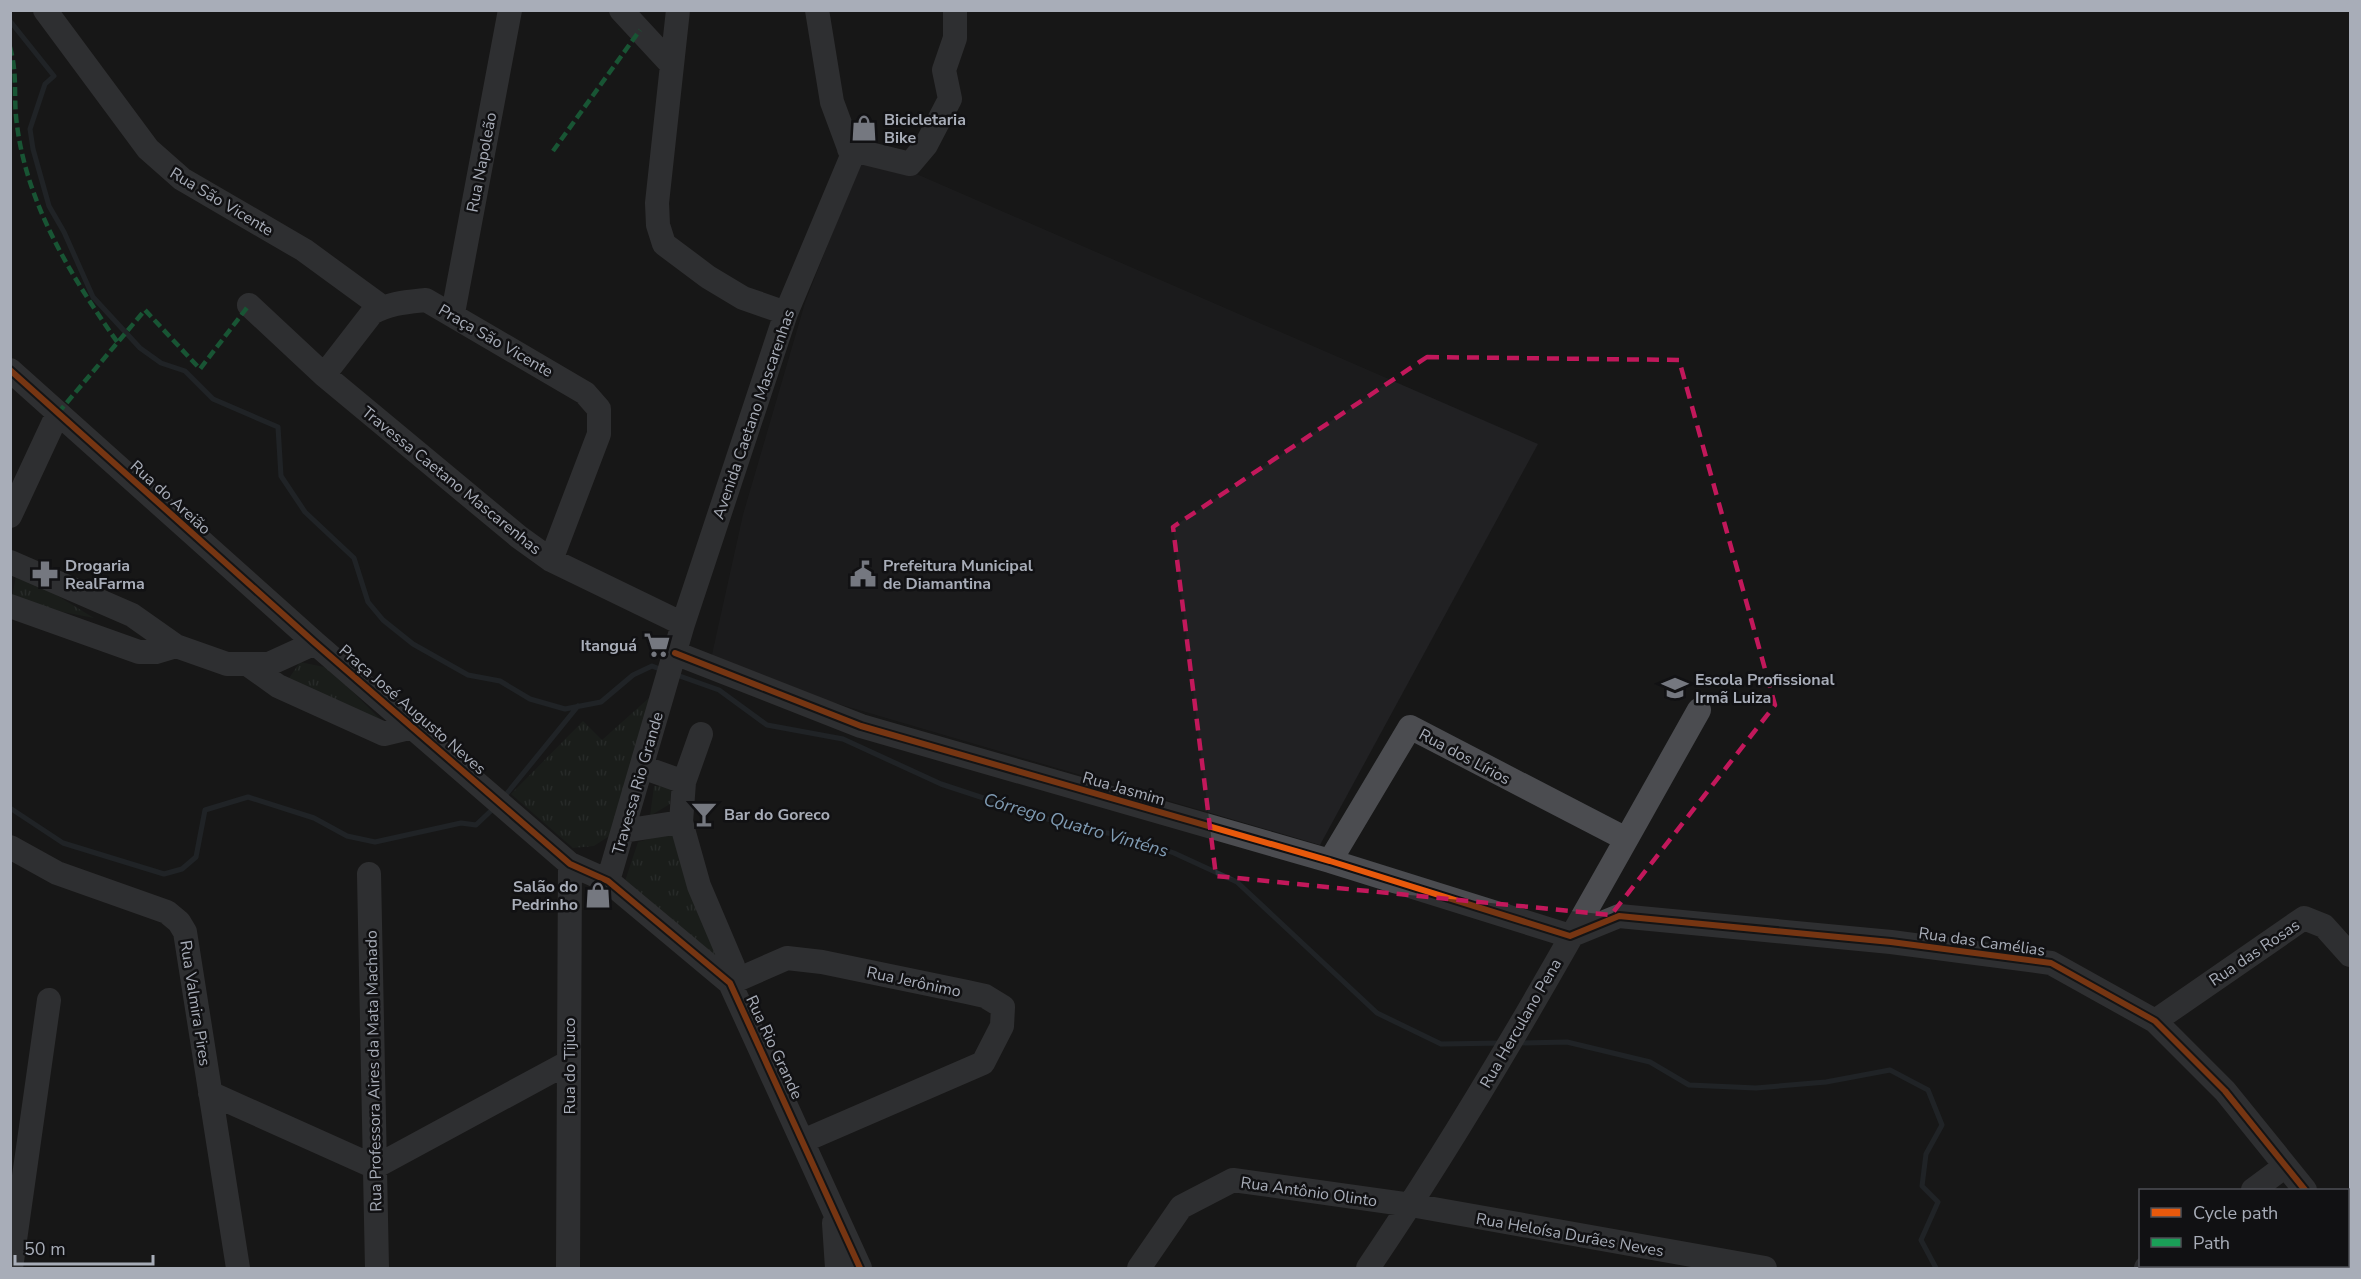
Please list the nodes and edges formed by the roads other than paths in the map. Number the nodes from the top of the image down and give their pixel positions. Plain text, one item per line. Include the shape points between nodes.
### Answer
1 (45, 10) edge
2 (510, 10) edge
3 (621, 10) edge
4 (678, 10) edge
5 (956, 10) edge
6 (818, 11) edge
7 (671, 63) junction
8 (849, 149) junction
9 (249, 305) dead end
10 (382, 307) junction
11 (786, 313) junction
12 (453, 314) junction
13 (10, 370) edge
14 (324, 375) junction
15 (58, 413) junction
16 (10, 516) edge
17 (551, 561) junction
18 (10, 562) edge
19 (104, 604) junction
20 (10, 606) edge
21 (683, 624) junction
22 (93, 638) junction
23 (315, 643) junction
24 (176, 646) junction
25 (674, 657) junction
26 (250, 666) junction
27 (666, 685) joint
28 (1699, 710) dead end
29 (413, 727) junction
30 (701, 734) dead end
31 (642, 767) junction
32 (684, 782) junction
33 (681, 822) junction
34 (623, 831) junction
35 (1626, 840) junction
36 (10, 847) edge
37 (1330, 861) junction
38 (570, 864) junction
39 (369, 874) dead end
40 (608, 881) junction
41 (1570, 936) junction
42 (2350, 955) edge
43 (730, 983) junction
44 (50, 1000) dead end
45 (2155, 1021) junction
46 (569, 1062) junction
47 (210, 1093) junction
48 (803, 1141) junction
49 (375, 1167) junction
50 (2284, 1167) junction
51 (2256, 1189) edge
52 (2303, 1189) edge
53 (1411, 1205) junction
54 (833, 1208) junction
55 (11, 1269) edge
56 (238, 1269) edge
57 (377, 1269) edge
58 (568, 1269) edge
59 (837, 1269) edge
60 (860, 1269) edge
61 (1139, 1269) edge
62 (1368, 1269) edge
63 (1765, 1269) edge

1 - 10 street, Rua São Vicente via 164,165 304,250
2 - 12 street, Rua Napoleão
3 - 7 street
4 - 7 street
5 - 8 street via 955,38 944,70 950,99 926,145 910,164
6 - 8 street via 830,93
7 - 11 street via 657,203 664,244 734,292
8 - 11 street, Avenida Caetano Mascarenhas via 852,156
9 - 14 street, Travessa Caetano Mascarenhas
10 - 12 street, Praça São Vicente via 426,300
10 - 14 street via 372,313
11 - 21 street, Avenida Caetano Mascarenhas
12 - 17 street, Praça São Vicente via 574,385 598,409 599,434
13 - 15 street, Rua do Areião
14 - 17 street, Travessa Caetano Mascarenhas
15 - 16 street
15 - 23 street, Rua do Areião
17 - 21 street, Travessa Caetano Mascarenhas
18 - 19 street, Praça José Augusto Neves
19 - 22 street
19 - 24 street, Praça José Augusto Neves via 132,615
20 - 22 street
21 - 25 street, Avenida Caetano Mascarenhas
22 - 24 street via 139,652
23 - 26 street, Praça José Augusto Neves via 268,664
23 - 29 street, Praça José Augusto Neves
24 - 26 street, Praça José Augusto Neves via 227,664
25 - 27 street, Avenida Caetano Mascarenhas
25 - 37 street, Rua Jasmim via 861,726
26 - 29 street, Praça José Augusto Neves via 278,686 384,734
27 - 31 street, Travessa Rio Grande
28 - 35 street, Rua Herculano Pena
29 - 38 street, Praça José Augusto Neves
30 - 32 street
31 - 32 street
31 - 34 street, Travessa Rio Grande
32 - 33 street
33 - 34 street
33 - 43 street via 699,886 733,966
34 - 40 street, Travessa Rio Grande
35 - 37 street, Rua dos Lírios via 1410,727
35 - 41 street, Rua Herculano Pena
36 - 47 street, Rua Valmira Pires via 57,873 167,912 179,922 184,932
37 - 41 street, Rua Jasmim
38 - 40 street
38 - 46 street, Rua do Tijuco
39 - 49 street, Rua Professora Aires da Mata Machado
40 - 43 street, Rua Rio Grande
41 - 45 street, Rua das Camélias via 1619,916 1629,916 1891,942 2051,963
41 - 53 street, Rua Herculano Pena
42 - 45 street, Rua das Rosas via 2324,926 2304,918
43 - 48 street, Rua Rio Grande
43 - 48 street, Rua Jerônimo via 787,958 984,996 1003,1008 1002,1026 983,1063
44 - 55 street
45 - 50 street, Rua das Camélias via 2225,1091
46 - 49 street
46 - 58 street, Rua do Tijuco
47 - 49 street
47 - 56 street, Rua Valmira Pires
48 - 54 street, Rua Rio Grande
49 - 57 street, Rua Professora Aires da Mata Machado
50 - 51 street
50 - 52 street, Rua das Camélias
53 - 61 street, Rua Antônio Olinto via 1233,1180 1181,1207
53 - 62 street, Rua Herculano Pena
53 - 63 street, Rua Heloísa Durães Neves
54 - 59 street
54 - 60 street, Rua Rio Grande

